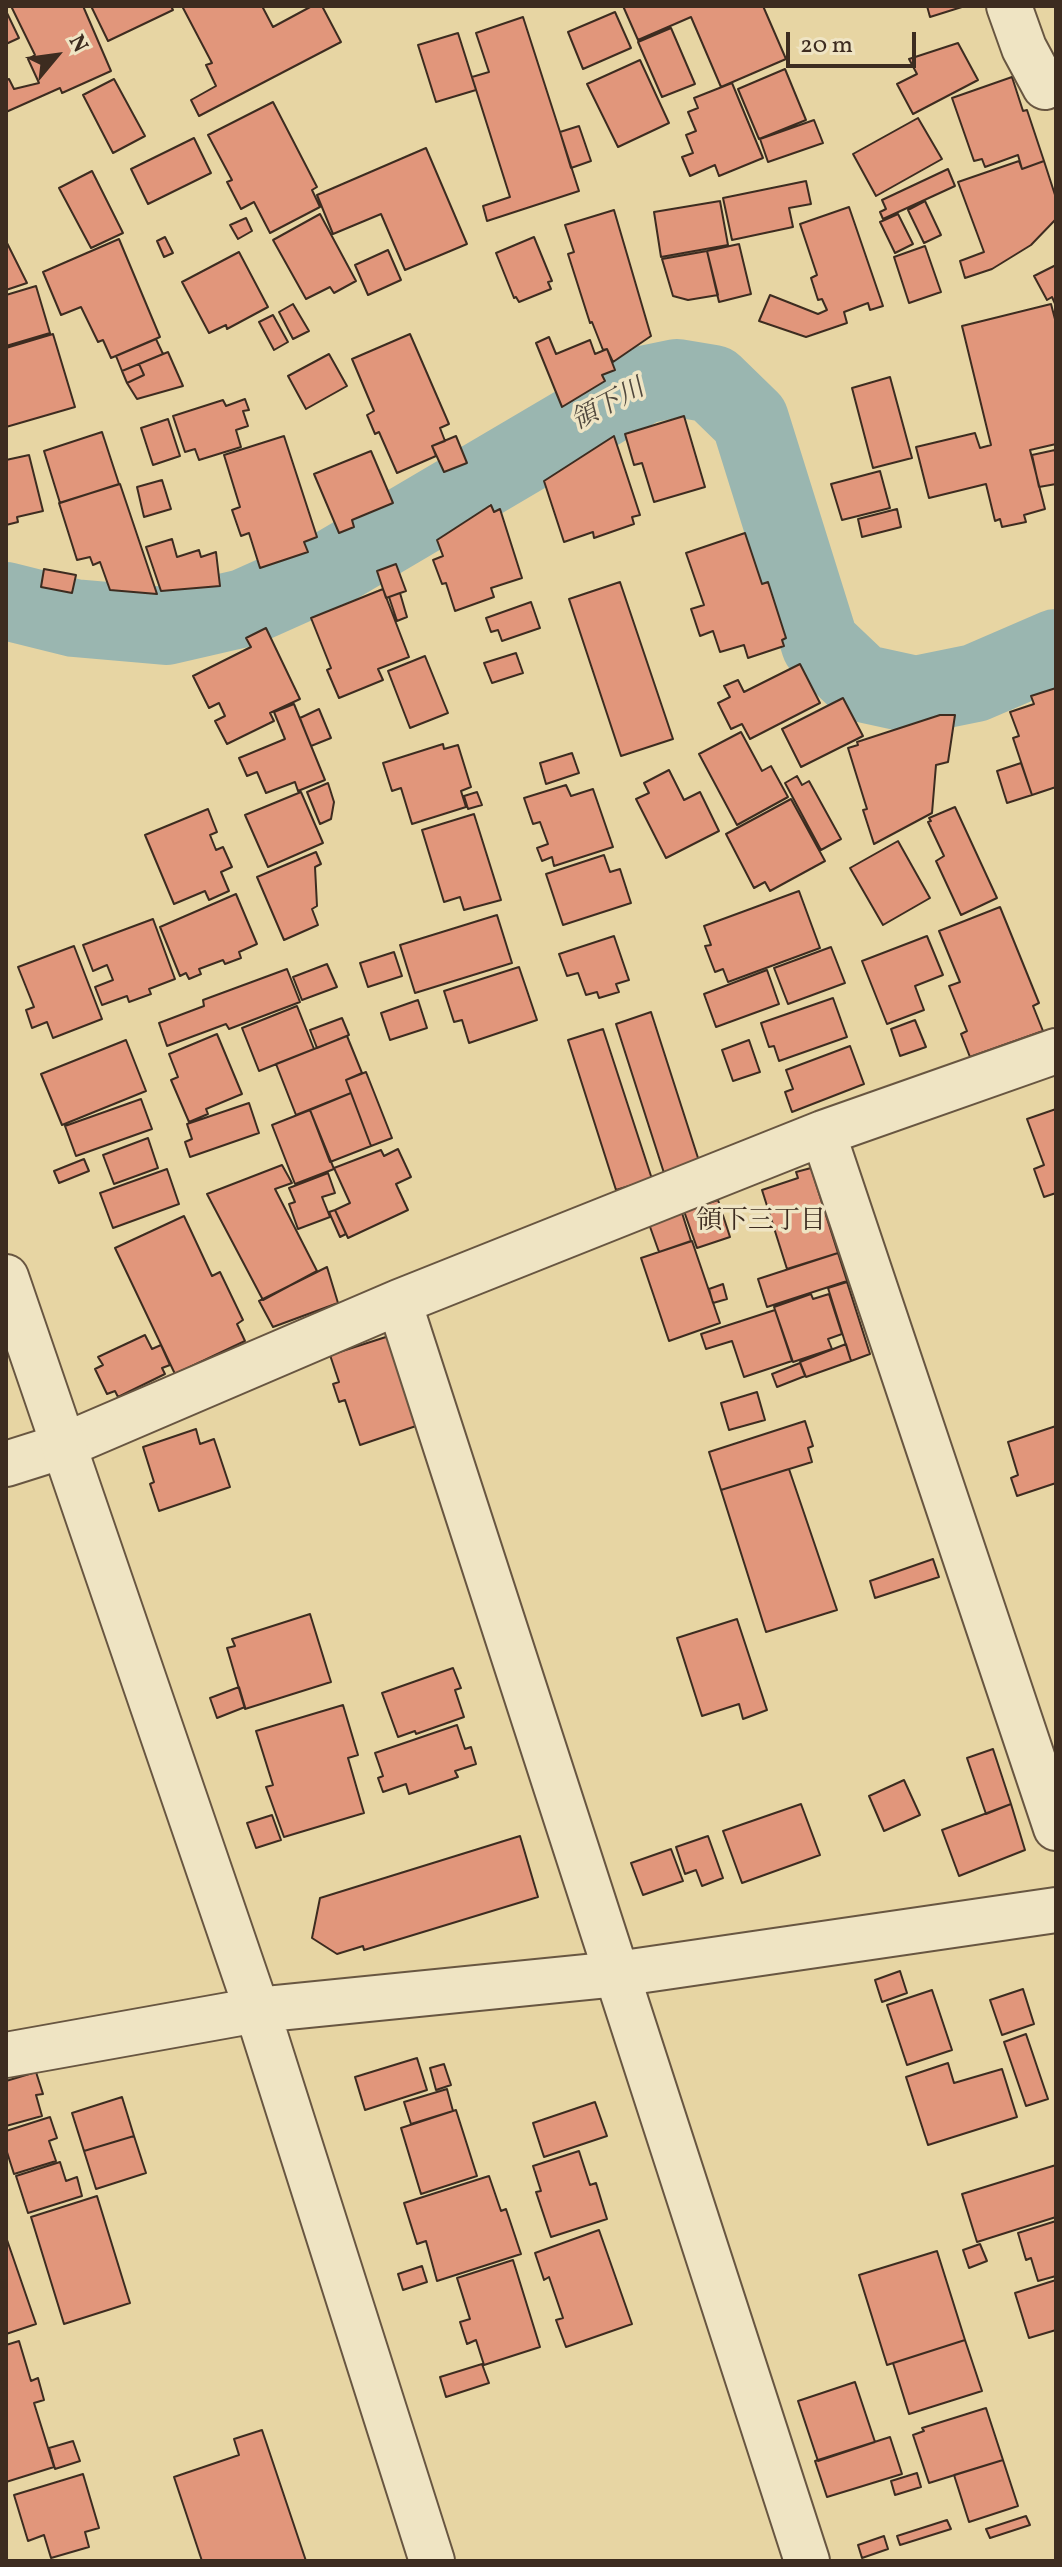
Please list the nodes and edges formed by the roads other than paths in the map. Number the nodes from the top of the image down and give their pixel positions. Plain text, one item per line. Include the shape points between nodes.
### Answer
1 (1009, 6) edge
2 (1045, 87) dead end
3 (1056, 1051) edge
4 (823, 1133) junction
5 (6, 1277) edge
6 (399, 1302) junction
7 (63, 1446) junction
8 (6, 1464) edge
9 (1056, 1828) edge
10 (1056, 1910) edge
11 (617, 1974) junction
12 (257, 2010) junction
13 (6, 2055) edge
14 (432, 2561) edge
15 (807, 2561) edge

1 - 2 street
3 - 4 street
4 - 6 street
4 - 9 street
5 - 7 street
6 - 7 street
6 - 11 street
7 - 8 street
7 - 12 street
10 - 11 street
11 - 12 street
11 - 15 street
12 - 13 street
12 - 14 street

